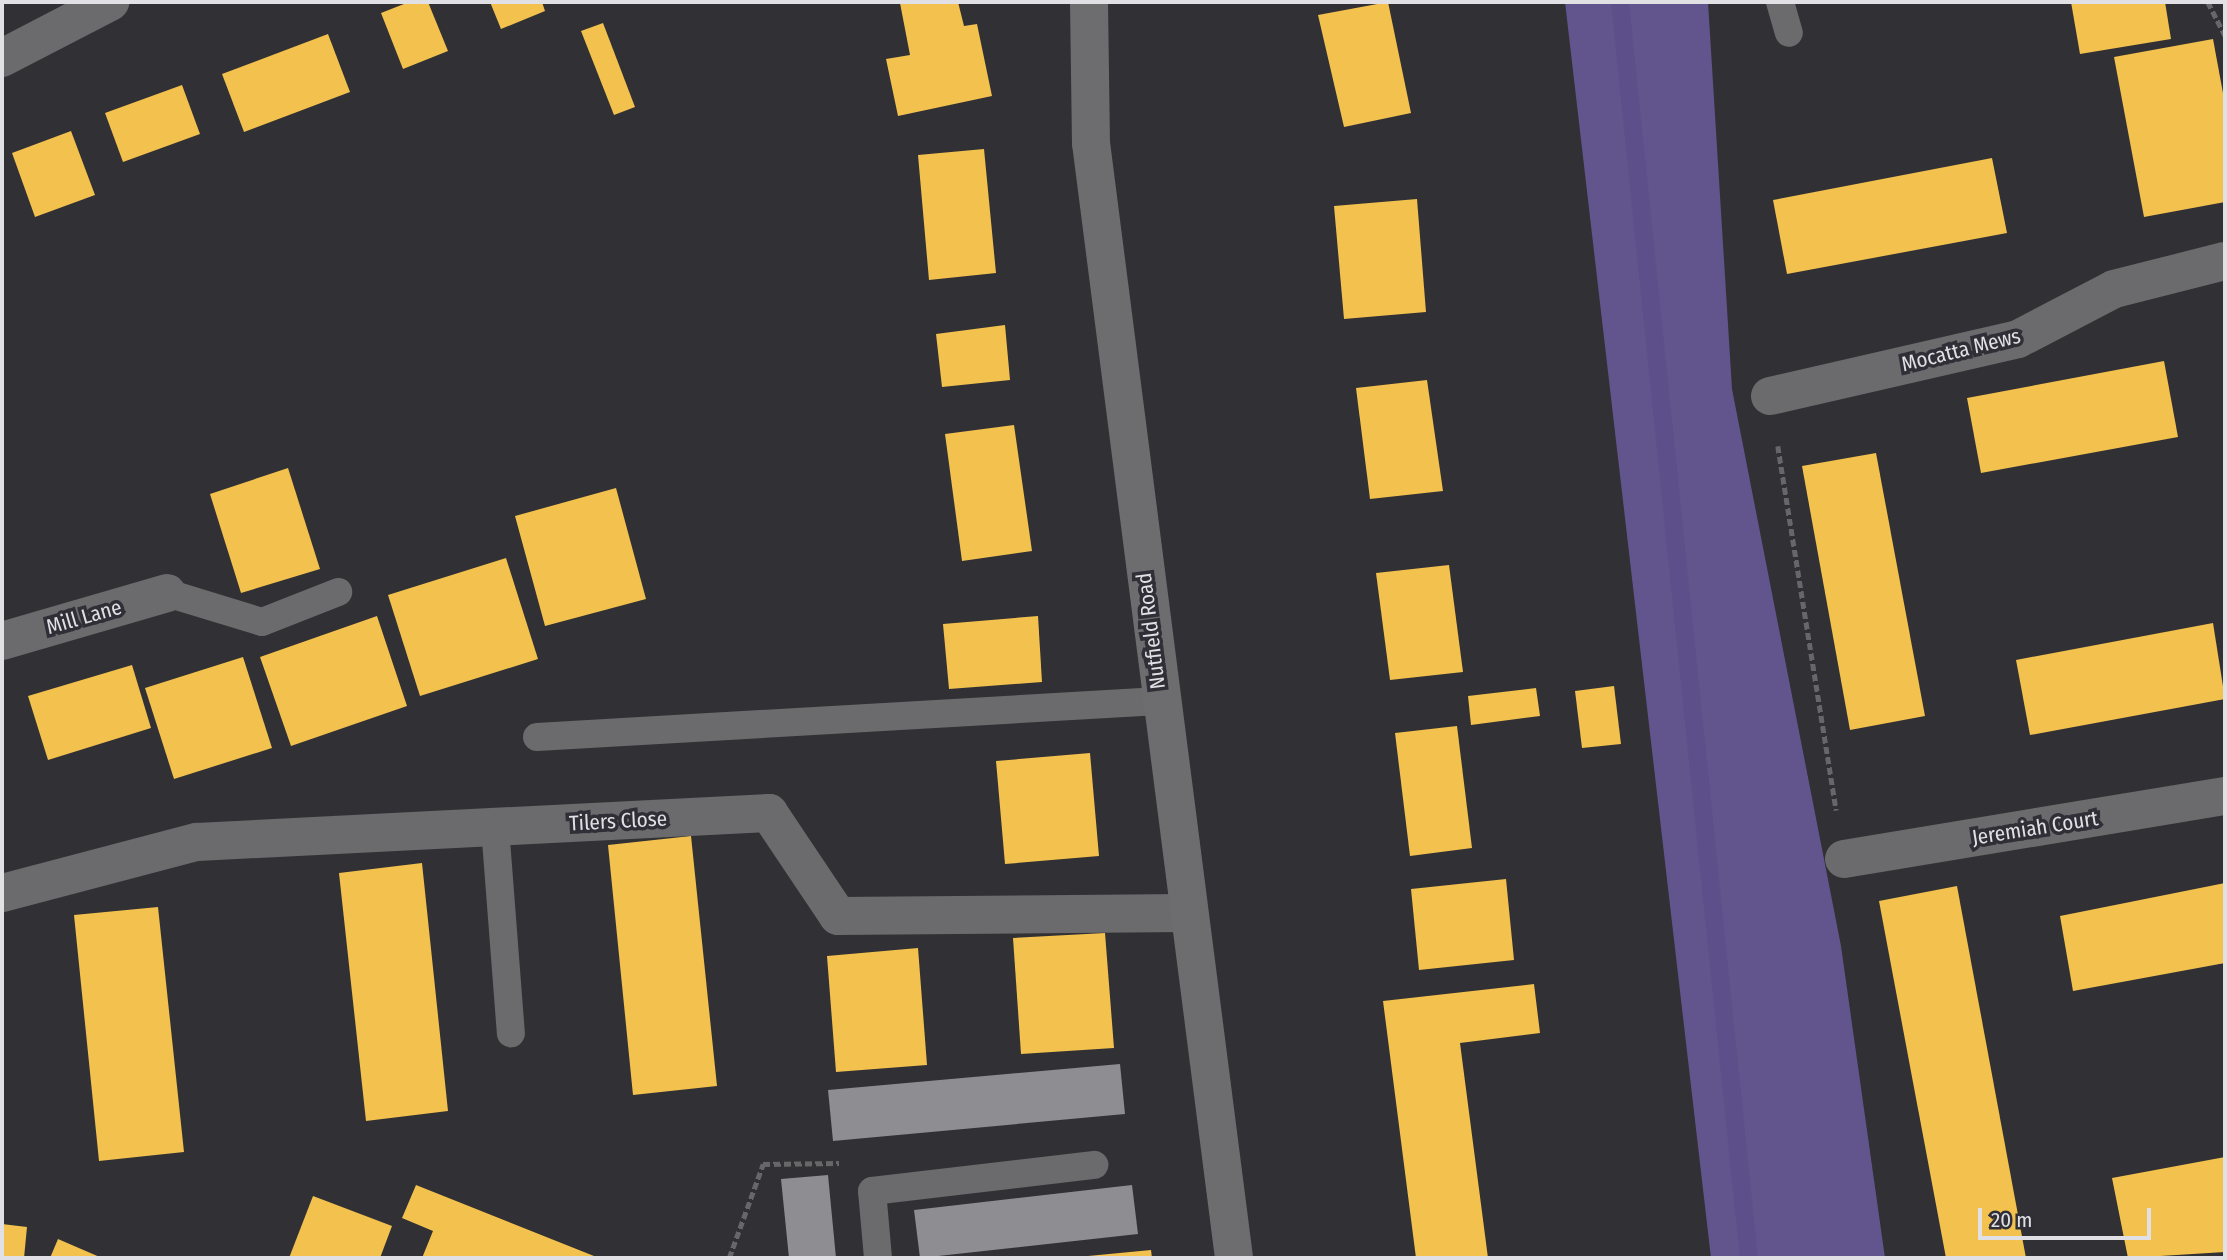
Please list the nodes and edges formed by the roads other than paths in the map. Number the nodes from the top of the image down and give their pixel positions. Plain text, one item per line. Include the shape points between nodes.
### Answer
1 (110, 2) edge
2 (1089, 2) edge
3 (1780, 2) edge
4 (1789, 33) dead end
5 (2, 58) edge
6 (2225, 261) edge
7 (1770, 396) road end
8 (338, 592) dead end
9 (167, 593) joint
10 (2, 641) edge
11 (1159, 701) junction
12 (537, 737) dead end
13 (2225, 796) edge
14 (495, 827) junction
15 (1844, 859) road end
16 (2, 893) edge
17 (1185, 913) junction
18 (512, 1034) dead end
19 (1094, 1165) dead end
20 (878, 1258) edge
21 (1234, 1258) edge

1 - 5 street
2 - 11 street, Nutfield Road via 1091,143
3 - 4 lane
6 - 7 street, Mocatta Mews via 2114,289 2018,339
8 - 9 lane via 262,622
9 - 10 street, Mill Lane
11 - 12 lane
11 - 17 street, Nutfield Road
13 - 15 street, Jeremiah Court
14 - 16 street, Tilers Close via 197,842
14 - 17 street, Tilers Close via 769,813 838,916
14 - 18 lane
17 - 21 street, Nutfield Road
19 - 20 lane via 872,1191

